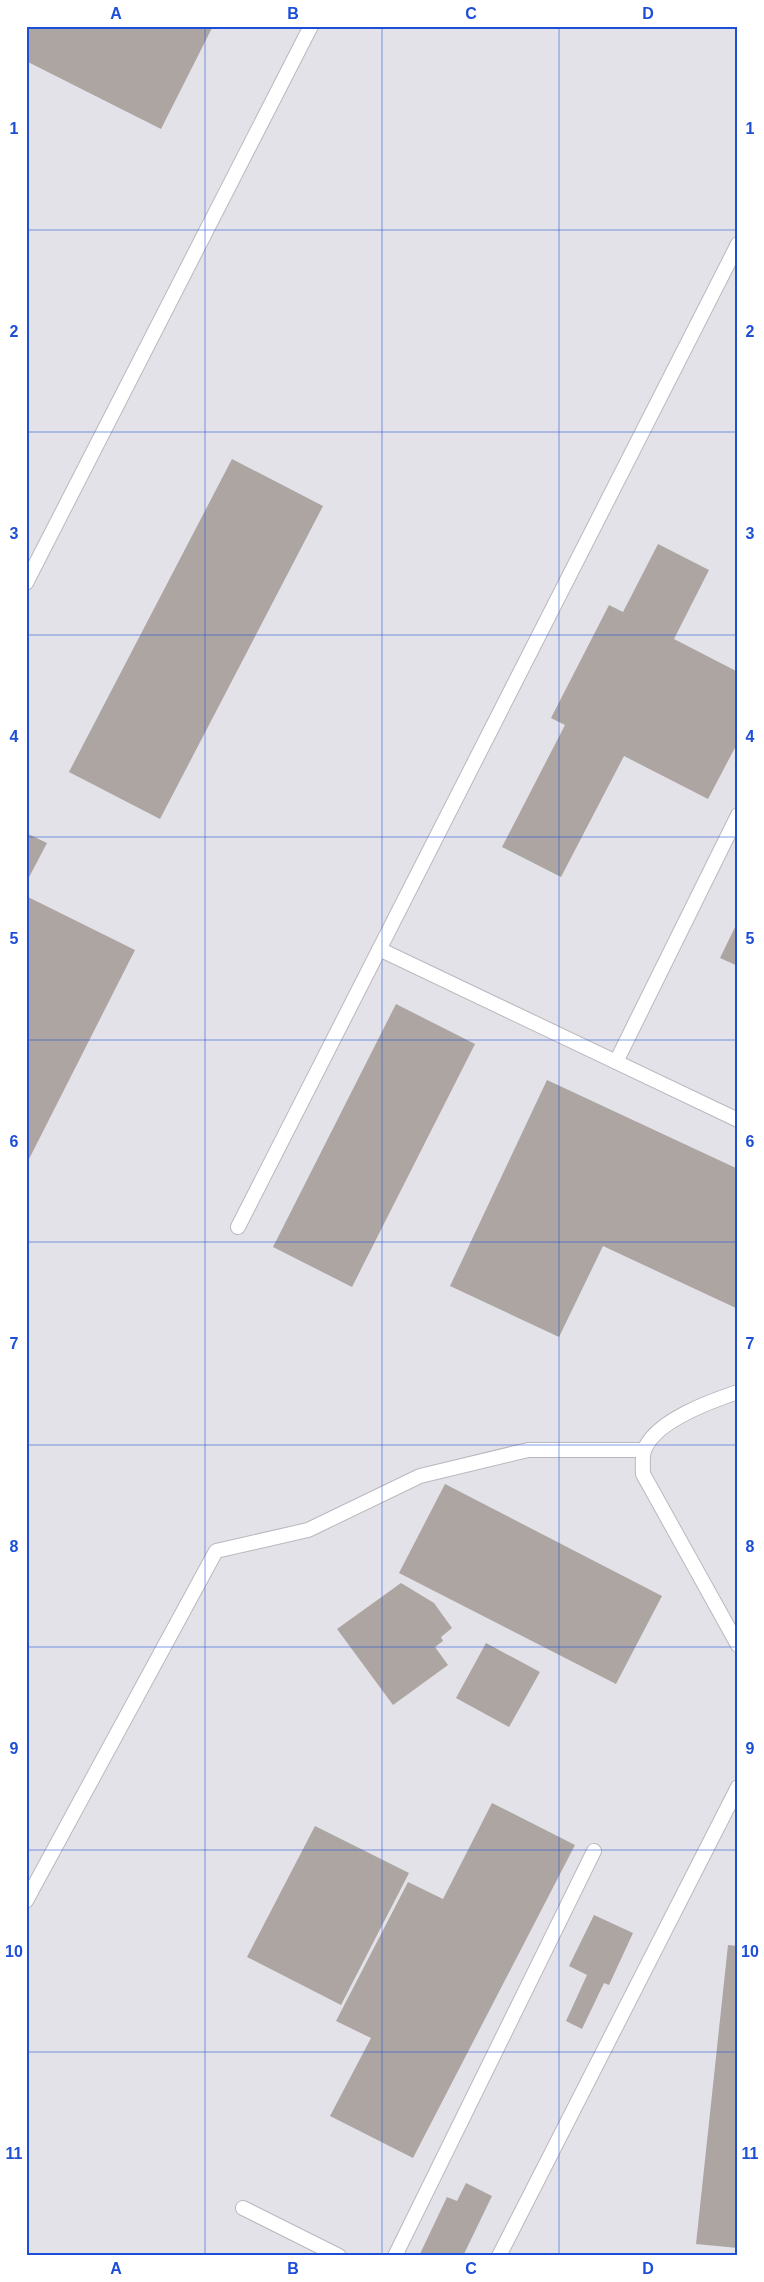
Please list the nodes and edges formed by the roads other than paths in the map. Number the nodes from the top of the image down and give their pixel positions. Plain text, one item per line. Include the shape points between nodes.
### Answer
1 (311, 26) edge
2 (738, 244) edge
3 (26, 583) edge
4 (738, 815) edge
5 (379, 949) junction
6 (616, 1062) junction
7 (738, 1120) edge
8 (238, 1227) dead end
9 (738, 1392) edge
10 (644, 1450) junction
11 (738, 1645) edge
12 (738, 1787) edge
13 (594, 1851) dead end
14 (26, 1901) edge
15 (243, 2208) dead end
16 (339, 2256) edge
17 (395, 2256) edge
18 (499, 2256) edge

1 - 3 lane
2 - 5 lane
4 - 6 lane
5 - 6 lane
5 - 8 lane
6 - 7 lane
9 - 10 lane via 705,1403 663,1425
10 - 11 lane via 643,1474
10 - 14 lane via 528,1450 420,1476 308,1530 216,1551
12 - 18 lane
13 - 17 lane
15 - 16 lane

